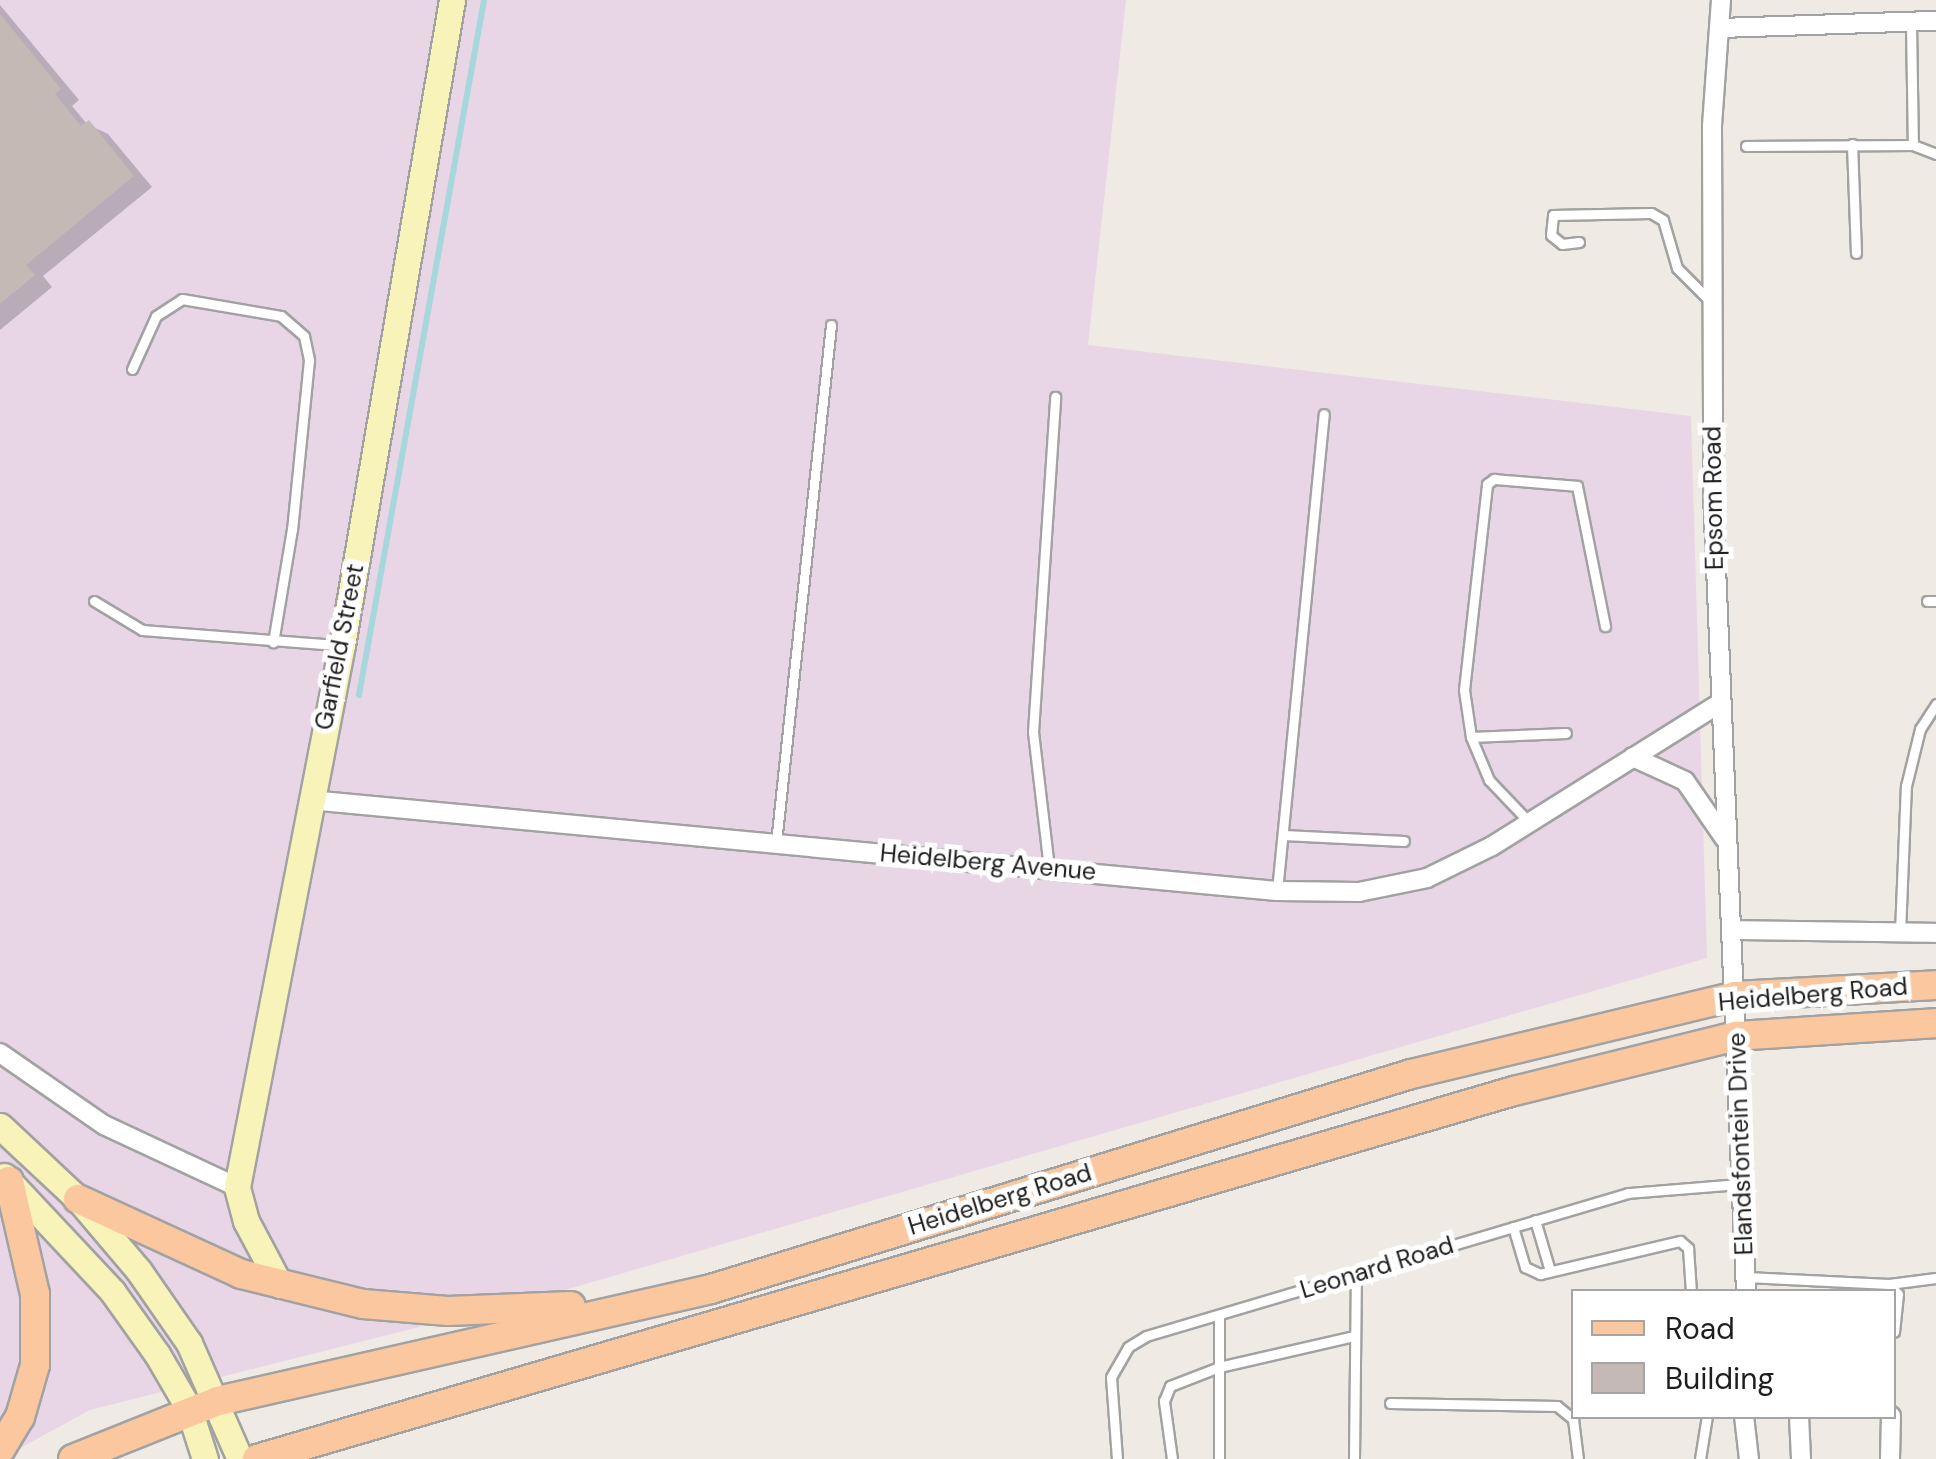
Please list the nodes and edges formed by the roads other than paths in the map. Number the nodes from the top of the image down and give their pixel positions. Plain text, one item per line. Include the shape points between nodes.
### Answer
1 (452, 0) edge
2 (1722, 0) edge
3 (1936, 21) edge
4 (1911, 22) junction
5 (1720, 28) junction
6 (1852, 144) junction
7 (1913, 144) junction
8 (1746, 146) dead end
9 (1936, 154) edge
10 (1580, 242) dead end
11 (1856, 253) dead end
12 (1712, 303) junction
13 (831, 326) dead end
14 (132, 369) dead end
15 (1055, 397) dead end
16 (1324, 414) dead end
17 (94, 601) dead end
18 (1606, 626) dead end
19 (274, 642) junction
20 (342, 646) junction
21 (1720, 703) junction
22 (1936, 704) edge
23 (1566, 733) dead end
24 (1471, 736) junction
25 (1633, 757) junction
26 (310, 800) junction
27 (1531, 823) junction
28 (1284, 836) junction
29 (1725, 839) junction
30 (1404, 841) dead end
31 (776, 843) junction
32 (1049, 868) junction
33 (1277, 892) junction
34 (1732, 930) junction
35 (1900, 932) junction
36 (1936, 933) edge
37 (1936, 985) edge
38 (1736, 996) junction
39 (1936, 1023) edge
40 (1736, 1036) junction
41 (0, 1053) edge
42 (0, 1126) edge
43 (4, 1177) edge
44 (1744, 1184) junction
45 (237, 1187) junction
46 (78, 1199) junction
47 (1535, 1220) junction
48 (1513, 1227) junction
49 (1550, 1271) junction
50 (1356, 1275) junction
51 (1936, 1278) edge
52 (1746, 1284) edge
53 (1889, 1284) junction
54 (280, 1285) junction
55 (711, 1289) junction
56 (1691, 1289) edge
57 (1894, 1289) edge
58 (1219, 1315) junction
59 (1354, 1336) junction
60 (1219, 1367) junction
61 (218, 1401) junction
62 (1390, 1403) dead end
63 (189, 1410) junction
64 (1706, 1419) edge
65 (1744, 1419) edge
66 (1799, 1419) edge
67 (1892, 1419) edge
68 (0, 1450) edge
69 (1117, 1458) edge
70 (74, 1459) edge
71 (205, 1459) edge
72 (240, 1459) edge
73 (258, 1459) edge
74 (1172, 1459) edge
75 (1219, 1459) edge
76 (1354, 1459) edge
77 (1578, 1459) edge
78 (1700, 1459) edge
79 (1749, 1459) edge
80 (1801, 1459) edge
81 (1890, 1459) edge

1 - 20 street, Garfield Street
2 - 5 street, Epsom Road
3 - 4 street
4 - 5 street
4 - 7 lane
5 - 12 street, Epsom Road
6 - 7 lane
6 - 8 lane
6 - 11 lane
7 - 9 lane
10 - 12 lane via 1562,244 1551,236 1553,214 1651,213 1663,220 1687,282
12 - 21 street, Epsom Road
13 - 31 lane
14 - 19 lane via 156,316 182,299 282,316 304,336 308,360 292,529
15 - 32 lane via 1033,732
16 - 28 lane
17 - 19 lane via 142,630
18 - 24 lane via 1577,486 1494,479 1487,484 1464,690
19 - 20 lane
20 - 26 street, Garfield Street
21 - 25 street, Heidelberg Avenue
21 - 29 street, Epsom Road
22 - 35 lane via 1920,729 1906,786
23 - 24 lane
24 - 27 lane via 1490,780
25 - 27 street, Heidelberg Avenue
25 - 29 street via 1685,781
26 - 31 street, Heidelberg Avenue
26 - 45 street, Garfield Street
27 - 33 street, Heidelberg Avenue via 1393,889
28 - 30 lane
28 - 33 lane
29 - 34 street, Epsom Road
31 - 32 street, Heidelberg Avenue
32 - 33 street, Heidelberg Avenue
34 - 35 street
34 - 38 street, Epsom Road
35 - 36 street
37 - 38 main road, Heidelberg Road
38 - 40 street, Elandsfontein Drive
38 - 55 main road, Heidelberg Road via 1411,1074
39 - 40 main road, Heidelberg Road
40 - 44 street, Elandsfontein Drive
40 - 73 main road, Heidelberg Road via 1514,1090
41 - 45 street via 104,1125
42 - 46 street
43 - 63 street via 112,1291
43 - 68 main road via 31,1270 36,1334 20,1416
44 - 47 lane, Leonard Road via 1628,1193
44 - 52 street, Elandsfontein Drive
45 - 54 street, Garfield Street via 246,1221
46 - 54 main road via 168,1243
46 - 61 street via 166,1309
47 - 48 lane, Leonard Road
47 - 49 lane
48 - 49 lane via 1525,1267
48 - 50 lane, Leonard Road
49 - 56 lane via 1680,1241 1688,1248
50 - 58 lane, Leonard Road
50 - 59 lane
51 - 53 lane
52 - 53 lane
53 - 57 lane
54 - 55 main road via 363,1304 448,1311 535,1310
55 - 61 main road, Heidelberg Road
58 - 60 lane
58 - 69 lane, Leonard Road via 1146,1336 1118,1360 1110,1402
59 - 60 lane
59 - 76 lane
60 - 74 lane via 1164,1392
60 - 75 lane
61 - 63 main road, Heidelberg Road
61 - 72 street
62 - 77 lane via 1557,1406 1572,1420
63 - 70 main road, Heidelberg Road
63 - 71 street
64 - 78 lane
65 - 79 street
66 - 80 street
67 - 81 street

